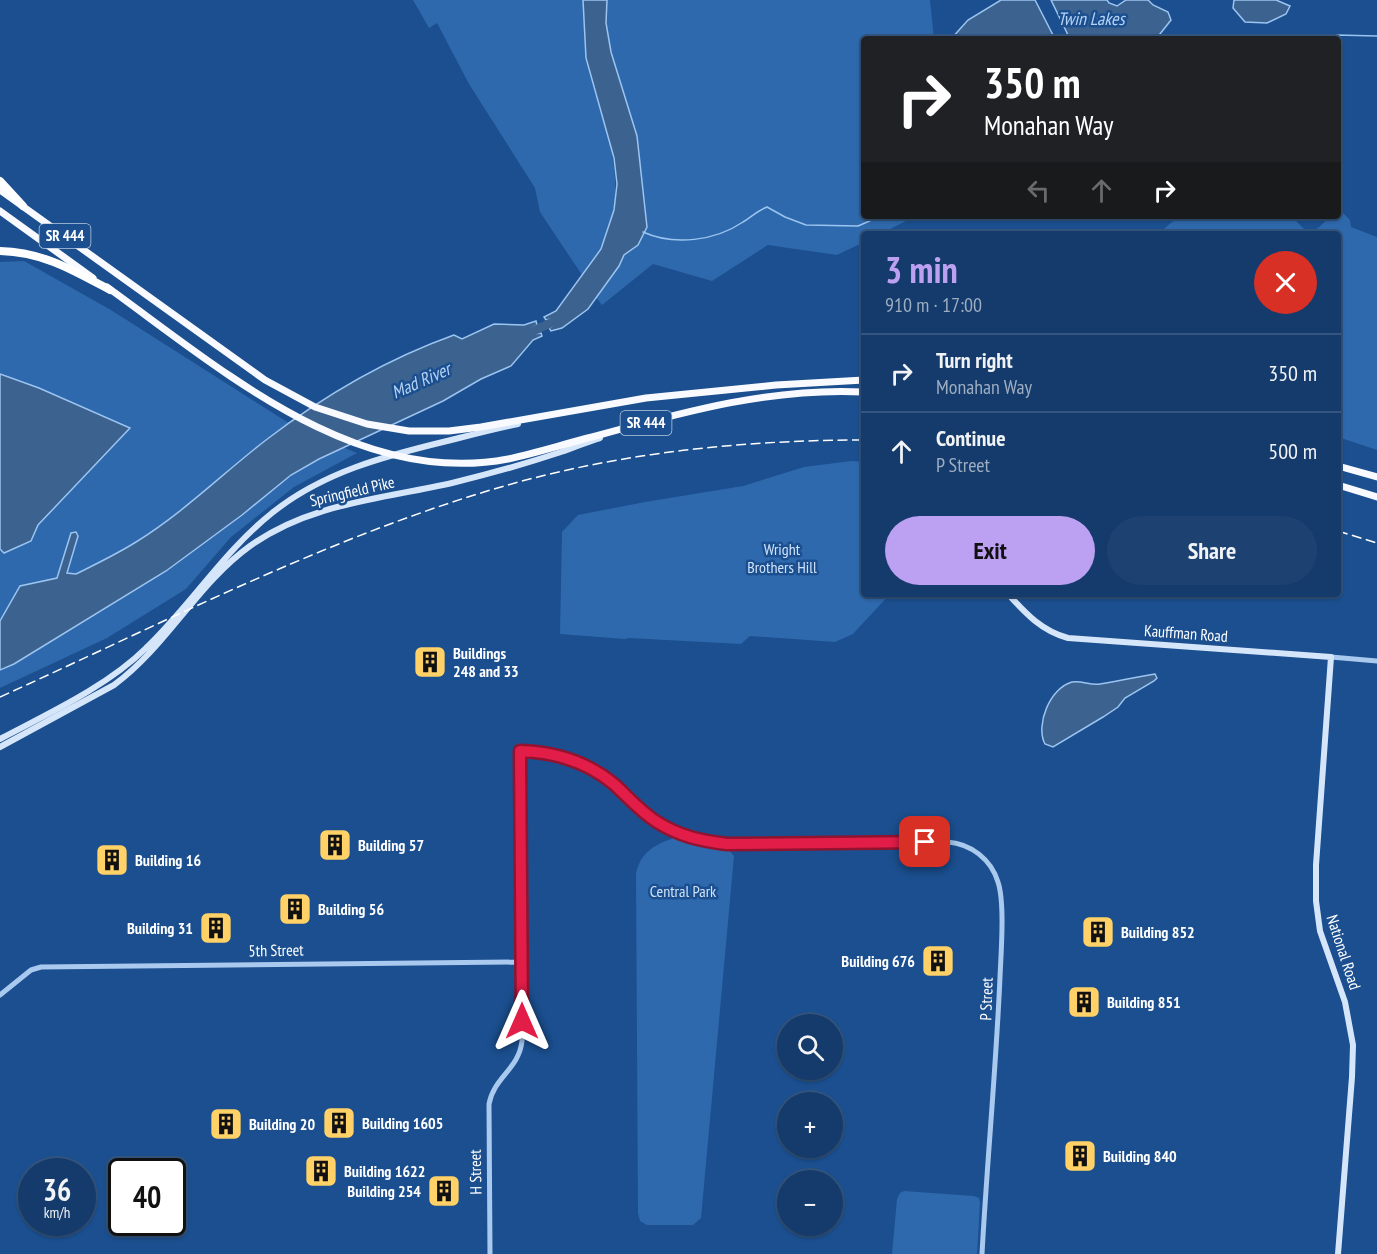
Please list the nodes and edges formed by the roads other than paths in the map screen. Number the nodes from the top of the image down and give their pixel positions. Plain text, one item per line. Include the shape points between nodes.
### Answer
1 (0, 181) edge
2 (0, 190) edge
3 (22, 206) junction
4 (0, 211) edge
5 (0, 250) edge
6 (110, 290) junction
7 (861, 380) edge
8 (861, 392) edge
9 (615, 403) junction
10 (640, 424) junction
11 (1341, 467) edge
12 (1377, 477) edge
13 (1341, 486) edge
14 (1377, 497) edge
15 (1011, 597) edge
16 (1331, 657) junction
17 (1377, 661) edge
18 (1, 744) edge
19 (522, 962) junction
20 (0, 995) edge
21 (490, 1254) edge
22 (982, 1254) edge
23 (1338, 1254) edge

1 - 3 highway
2 - 3 highway, SR 444
3 - 9 highway, SR 444 via 228,354 300,400 333,414 392,429 436,432
4 - 6 highway, SR 444
5 - 6 highway via 44,257
6 - 10 highway, SR 444 via 277,407 356,443 398,455 480,463
7 - 9 highway, SR 444 via 688,393
8 - 10 highway, SR 444 via 823,391 754,399
9 - 18 main road, Springfield Pike via 401,452 353,467 312,487 272,513 240,542 139,655
10 - 18 main road, Springfield Pike via 520,465 334,507 280,528 241,553 131,672 114,685
11 - 12 highway
13 - 14 highway
15 - 16 main road, Kauffman Road via 1039,625 1068,638
16 - 17 street, Kauffman Road
16 - 23 main road, National Road via 1316,901 1320,932 1346,1002 1353,1045
19 - 20 street, 5th Street via 41,967 31,970
19 - 21 street, H Street via 521,1051 492,1090 488,1113
19 - 22 street, P Street via 520,751 555,755 585,765 650,817 693,838 727,844 963,845 985,860 999,885 998,1036

